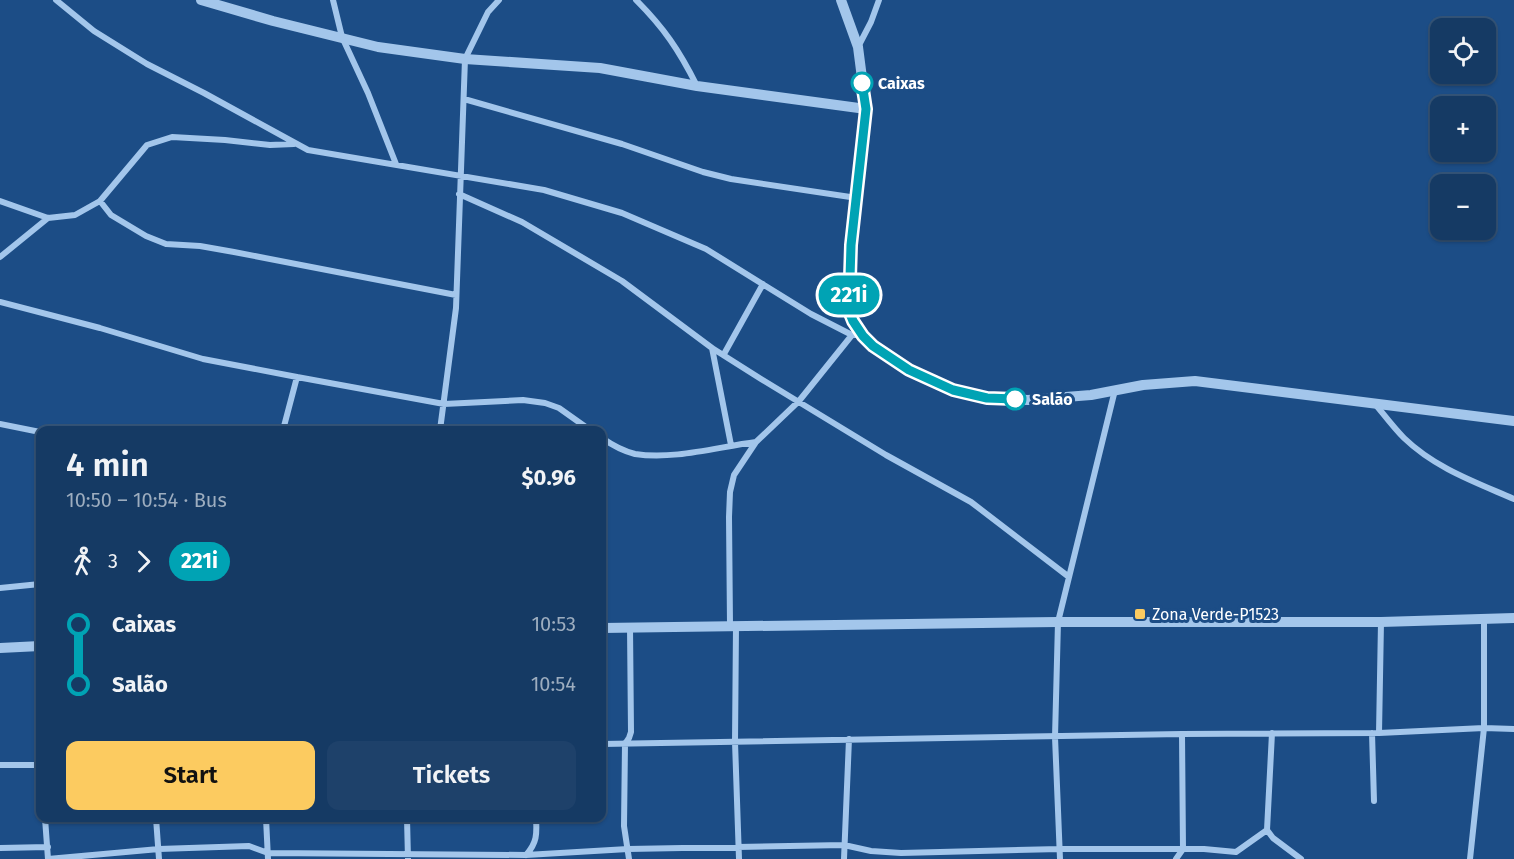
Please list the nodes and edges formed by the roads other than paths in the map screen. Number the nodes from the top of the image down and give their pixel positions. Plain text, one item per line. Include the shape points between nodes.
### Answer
1 (56, 0) edge
2 (201, 0) edge
3 (333, 0) edge
4 (499, 0) edge
5 (636, 0) edge
6 (841, 0) edge
7 (879, 0) edge
8 (342, 37) junction
9 (858, 47) junction
10 (465, 59) junction
11 (697, 86) junction
12 (465, 99) junction
13 (866, 109) junction
14 (294, 144) junction
15 (396, 164) junction
16 (460, 174) junction
17 (459, 194) junction
18 (857, 198) junction
19 (0, 201) edge
20 (100, 201) junction
21 (48, 218) junction
22 (0, 257) edge
23 (763, 284) junction
24 (456, 295) junction
25 (0, 302) edge
26 (857, 335) junction
27 (711, 348) junction
28 (723, 354) junction
29 (297, 377) junction
30 (1115, 390) junction
31 (799, 401) junction
32 (444, 404) junction
33 (1376, 405) junction
34 (1514, 422) edge
35 (0, 424) edge
36 (284, 426) edge
37 (441, 426) edge
38 (584, 426) edge
39 (36, 431) edge
40 (606, 441) edge
41 (756, 442) junction
42 (731, 445) junction
43 (1514, 499) edge
44 (1069, 577) junction
45 (36, 584) edge
46 (0, 588) edge
47 (1514, 618) edge
48 (1484, 619) junction
49 (1058, 622) junction
50 (1381, 622) junction
51 (733, 625) junction
52 (630, 627) junction
53 (606, 628) edge
54 (36, 646) edge
55 (0, 648) edge
56 (1484, 728) junction
57 (1514, 729) edge
58 (1272, 733) junction
59 (1376, 733) junction
60 (1182, 734) junction
61 (1055, 737) junction
62 (849, 739) junction
63 (735, 742) junction
64 (606, 744) edge
65 (624, 744) junction
66 (0, 765) edge
67 (36, 765) edge
68 (1374, 801) dead end
69 (45, 822) edge
70 (156, 822) edge
71 (266, 822) edge
72 (407, 822) edge
73 (536, 822) edge
74 (1267, 830) junction
75 (844, 844) junction
76 (739, 846) junction
77 (0, 848) edge
78 (48, 848) junction
79 (159, 849) junction
80 (628, 849) junction
81 (1060, 849) junction
82 (1183, 849) junction
83 (1236, 852) junction
84 (268, 856) edge
85 (948, 856) edge
86 (408, 857) edge
87 (526, 857) edge
88 (48, 859) edge
89 (159, 859) edge
90 (629, 859) edge
91 (739, 859) edge
92 (844, 859) edge
93 (1060, 859) edge
94 (1176, 859) edge
95 (1231, 859) edge
96 (1300, 859) edge
97 (1470, 859) edge

1 - 14 street via 94,31 147,64
2 - 8 street
3 - 8 street
4 - 10 street via 488,12
5 - 11 street via 678,49
6 - 9 street
7 - 9 street
8 - 10 street via 378,47
8 - 15 street
9 - 13 street
10 - 11 street via 600,68
10 - 12 street
11 - 13 street
12 - 16 street
12 - 18 street via 622,144 703,172
13 - 18 street
14 - 15 street via 308,150
14 - 20 street via 172,137 147,145
15 - 16 street
16 - 17 street
16 - 23 street via 544,190 622,213 706,249
17 - 24 street
17 - 27 street via 522,222 622,281
18 - 26 street via 849,311
19 - 21 street
20 - 21 street via 75,215
20 - 24 street via 111,215 166,244 200,246
21 - 22 street
23 - 26 street via 811,314
23 - 28 street
24 - 32 street
25 - 29 street via 203,359
26 - 30 street via 909,370 953,390 987,398 1028,400
26 - 31 street
27 - 28 street
27 - 42 street
28 - 31 street
29 - 32 street
29 - 36 street
30 - 33 street via 1196,381
30 - 44 street
31 - 41 street
31 - 44 street via 971,502
32 - 37 street
32 - 38 street via 524,400 545,403
33 - 34 street
33 - 43 street via 1402,437 1449,472
35 - 39 street
40 - 42 street via 633,453 654,455
41 - 42 street
41 - 51 street via 734,475 730,492
44 - 49 street
45 - 46 street
47 - 48 street
48 - 50 street
48 - 56 street
49 - 50 street
49 - 51 street
49 - 61 street
50 - 59 street
51 - 52 street
51 - 63 street
52 - 53 street
52 - 65 street via 631,732
54 - 55 street
56 - 57 street
56 - 59 street
56 - 97 street
58 - 59 street
58 - 60 street
58 - 74 street
59 - 68 street
60 - 61 street
60 - 82 street
61 - 62 street
61 - 81 street
62 - 63 street
62 - 75 street
63 - 65 street
63 - 76 street
64 - 65 street
65 - 80 street via 624,826
66 - 67 street
69 - 78 street
70 - 79 street
71 - 84 street
72 - 86 street
73 - 87 street via 534,846
74 - 83 street
74 - 96 street
75 - 76 street
75 - 85 street via 871,851
75 - 92 street
76 - 80 street
76 - 91 street
77 - 78 street
78 - 88 street
79 - 84 street via 249,846
79 - 88 street
79 - 89 street
80 - 87 street
80 - 90 street
81 - 82 street
81 - 85 street
81 - 93 street
82 - 83 street
82 - 94 street
83 - 95 street
84 - 86 street
86 - 87 street

